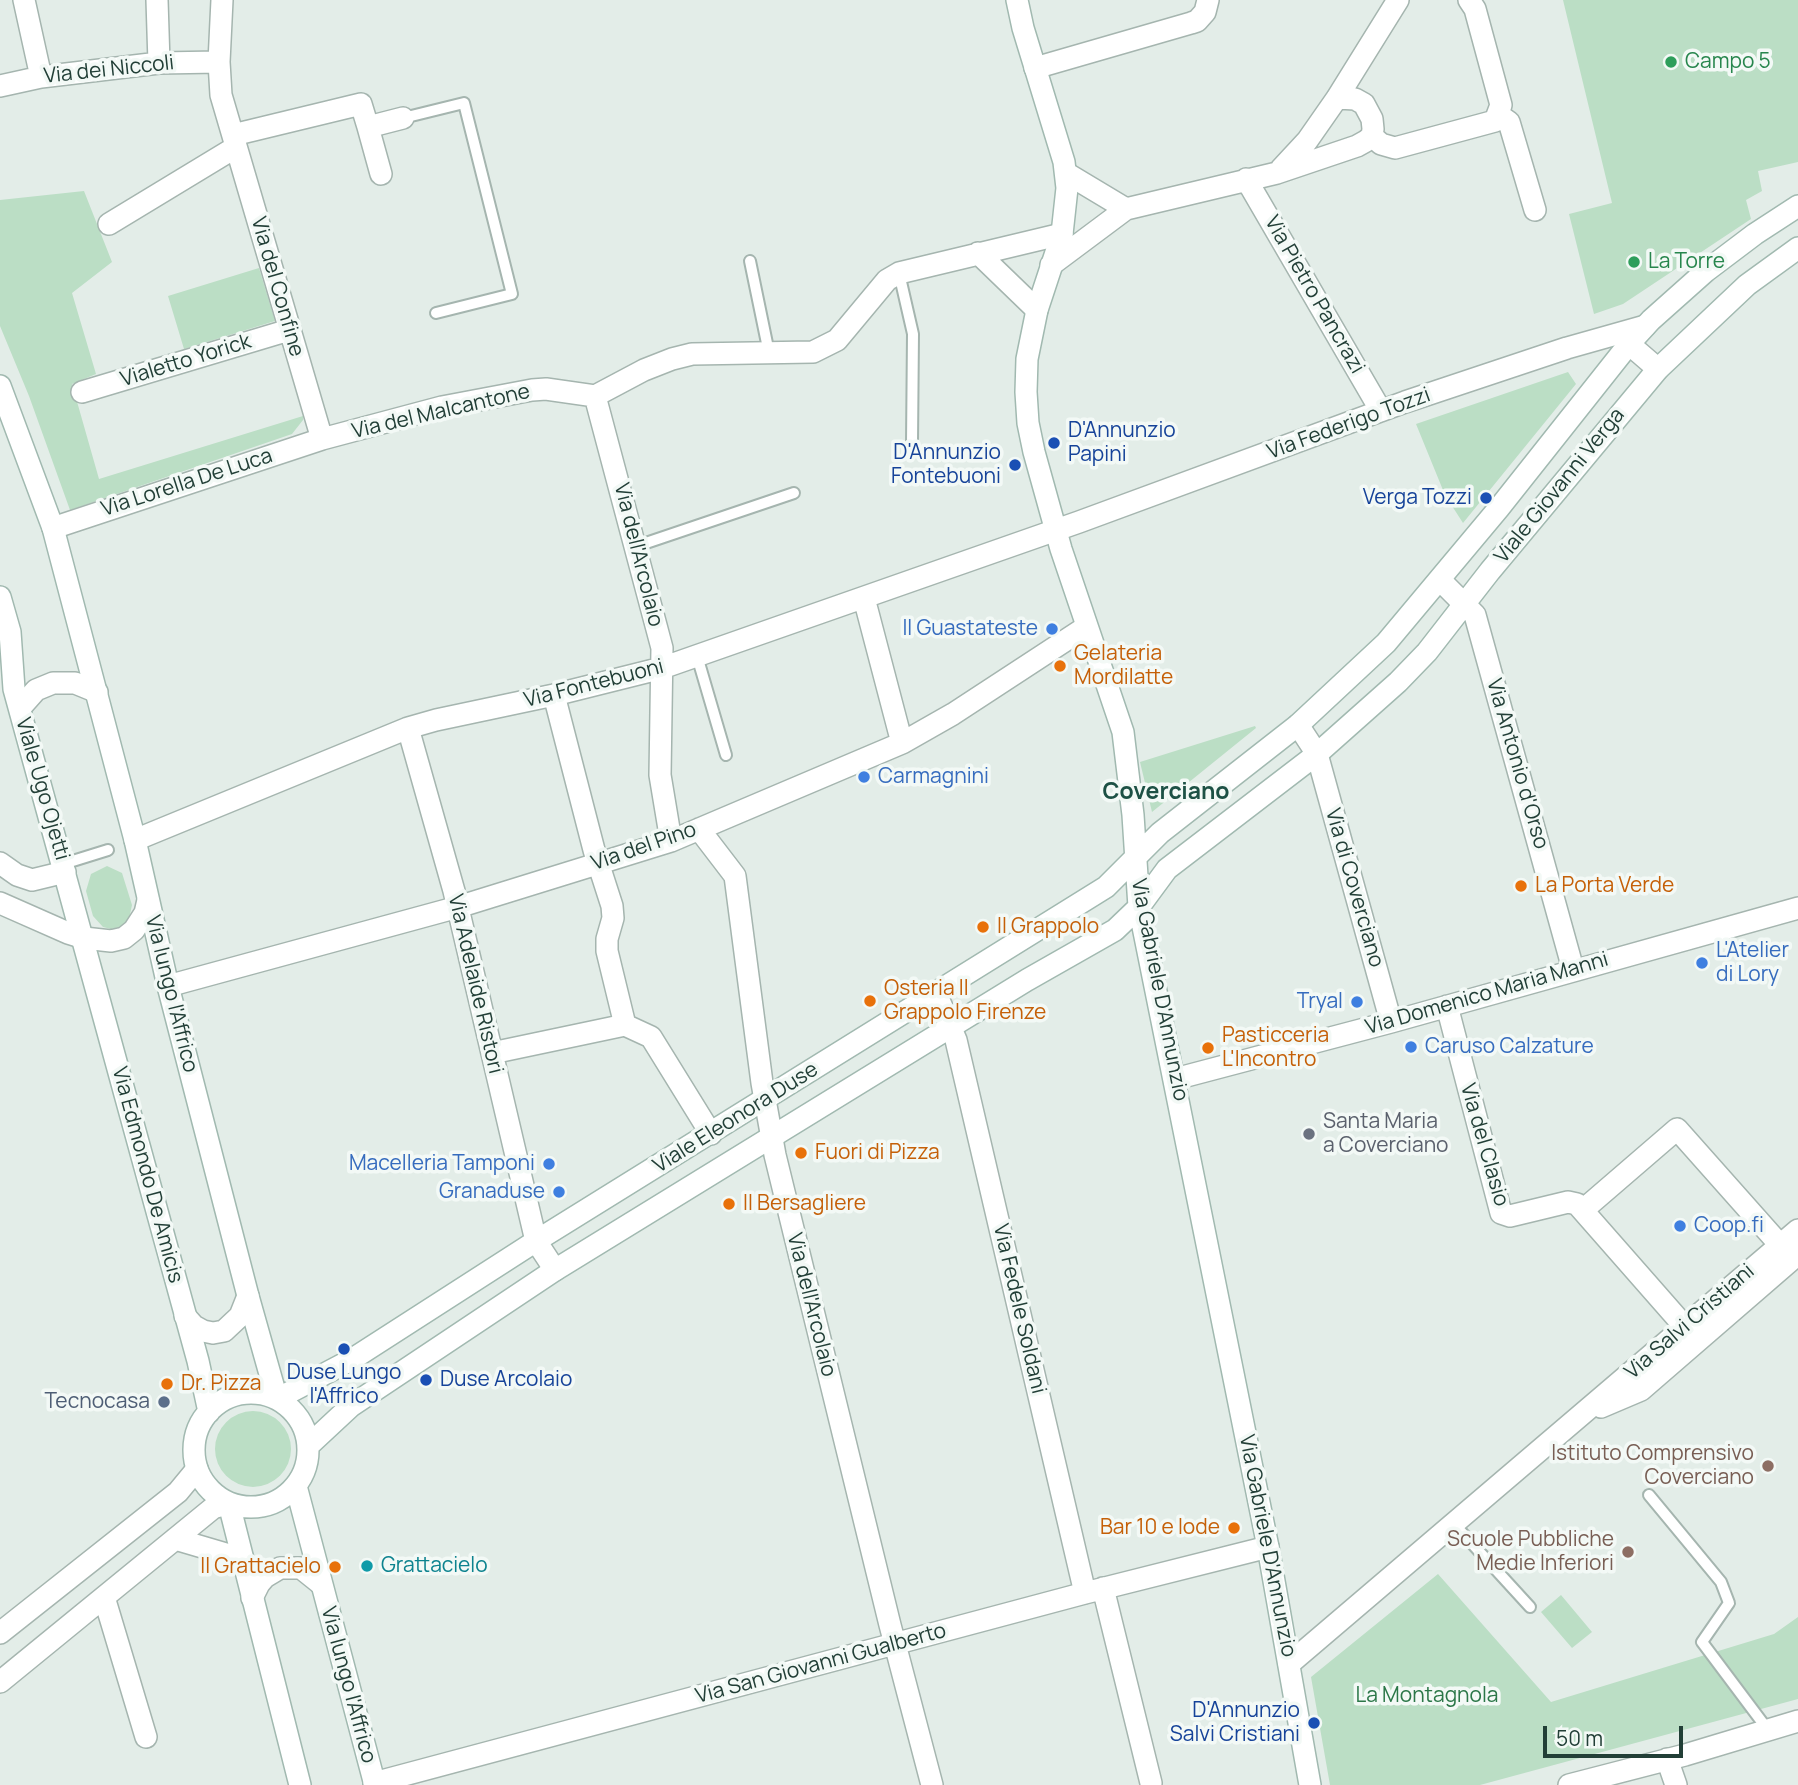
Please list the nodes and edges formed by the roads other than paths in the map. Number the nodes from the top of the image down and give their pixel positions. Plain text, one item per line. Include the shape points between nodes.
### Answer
1 (24, 0) edge
2 (157, 0) edge
3 (222, 0) edge
4 (1017, 0) edge
5 (1208, 0) edge
6 (1398, 0) edge
7 (1469, 0) edge
8 (219, 62) junction
9 (159, 63) junction
10 (1035, 68) junction
11 (41, 77) junction
12 (0, 86) edge
13 (1337, 98) junction
14 (1499, 115) junction
15 (403, 118) joint
16 (368, 127) junction
17 (1372, 136) junction
18 (235, 141) junction
19 (1066, 173) junction
20 (1277, 173) junction
21 (381, 174) dead end
22 (1246, 179) junction
23 (1798, 206) edge
24 (1126, 209) junction
25 (1535, 210) dead end
26 (109, 224) dead end
27 (1062, 234) junction
28 (1798, 247) edge
29 (978, 253) junction
30 (750, 261) dead end
31 (1051, 265) junction
32 (893, 276) junction
33 (1037, 310) junction
34 (436, 313) dead end
35 (1645, 326) junction
36 (289, 330) junction
37 (1629, 344) junction
38 (769, 353) junction
39 (1658, 369) junction
40 (0, 386) edge
41 (82, 392) dead end
42 (595, 396) junction
43 (1381, 411) junction
44 (322, 439) junction
45 (912, 442) dead end
46 (794, 493) dead end
47 (52, 528) junction
48 (1055, 530) junction
49 (637, 547) junction
50 (1440, 580) junction
51 (0, 597) edge
52 (864, 598) junction
53 (1464, 604) junction
54 (1086, 627) junction
55 (697, 656) junction
56 (662, 668) junction
57 (97, 692) junction
58 (554, 695) junction
59 (20, 708) junction
60 (1297, 725) junction
61 (408, 728) junction
62 (902, 743) junction
63 (1317, 754) junction
64 (726, 755) dead end
65 (699, 829) junction
66 (135, 840) junction
67 (671, 841) junction
68 (108, 850) dead end
69 (1135, 858) junction
70 (0, 863) edge
71 (598, 863) junction
72 (64, 868) junction
73 (148, 900) junction
74 (0, 903) edge
75 (458, 907) junction
76 (1139, 907) junction
77 (1798, 908) edge
78 (84, 938) junction
79 (1573, 969) junction
80 (168, 986) junction
81 (936, 993) junction
82 (1447, 1006) junction
83 (1391, 1022) junction
84 (625, 1025) junction
85 (952, 1026) junction
86 (492, 1053) junction
87 (1175, 1079) junction
88 (765, 1100) junction
89 (711, 1134) junction
90 (771, 1138) junction
91 (1583, 1210) junction
92 (1798, 1230) edge
93 (536, 1241) junction
94 (1789, 1250) edge
95 (555, 1270) junction
96 (248, 1296) junction
97 (185, 1316) junction
98 (1685, 1327) junction
99 (276, 1399) junction
100 (209, 1412) junction
101 (1583, 1415) junction
102 (308, 1446) junction
103 (197, 1469) junction
104 (296, 1486) junction
105 (1649, 1495) dead end
106 (228, 1504) junction
107 (1455, 1525) junction
108 (175, 1539) junction
109 (1268, 1547) junction
110 (243, 1559) junction
111 (321, 1584) junction
112 (1094, 1590) junction
113 (104, 1597) junction
114 (252, 1598) junction
115 (1530, 1607) dead end
116 (0, 1633) edge
117 (895, 1644) junction
118 (1289, 1664) junction
119 (0, 1682) edge
120 (1798, 1721) edge
121 (1768, 1730) junction
122 (146, 1737) dead end
123 (1667, 1759) junction
124 (1151, 1783) dead end
125 (374, 1784) edge
126 (300, 1785) edge
127 (932, 1785) edge
128 (1310, 1785) edge
129 (1569, 1785) edge
130 (1676, 1785) edge

1 - 11 street
2 - 9 street
3 - 8 street, Via del Confine
4 - 10 street, Via Gabriele D'Annunzio
5 - 10 street via 1198,21
6 - 13 street
7 - 14 street via 1501,105
8 - 9 street, Via dei Niccoli
8 - 18 street, Via del Confine via 221,95
9 - 11 street, Via dei Niccoli
10 - 19 street, Via Gabriele D'Annunzio
11 - 12 street, Via dei Niccoli
13 - 17 street via 1364,104 1372,119
13 - 20 street via 1300,150
14 - 17 street via 1490,124 1395,148
14 - 25 street via 1509,122
15 - 16 street
15 - 34 lane via 464,103 512,294
16 - 18 street via 361,104
16 - 21 street
17 - 20 street via 1357,146
18 - 26 street
18 - 36 street, Via del Confine
19 - 24 street
19 - 27 street, Via Gabriele D'Annunzio
20 - 22 street
22 - 24 street
22 - 43 street, Via Pietro Pancrazi
23 - 35 street, Viale Giovanni Verga via 1706,271
24 - 31 street
27 - 29 street
27 - 31 street, Via Gabriele D'Annunzio
28 - 39 street, Viale Giovanni Verga via 1747,285
29 - 32 street
29 - 33 street
30 - 38 lane
31 - 33 street, Via Gabriele D'Annunzio
32 - 38 street via 829,345 813,352
32 - 45 lane via 913,334
33 - 48 street, Via Gabriele D'Annunzio via 1027,359 1026,404
35 - 37 street, Viale Giovanni Verga
35 - 43 street, Via Federigo Tozzi
36 - 41 street, Vialetto Yorick
36 - 44 street, Via del Confine
37 - 39 street
37 - 50 street, Viale Giovanni Verga
38 - 42 street via 672,359
39 - 53 street, Viale Giovanni Verga
40 - 47 street, Via lungo l'Affrico
42 - 44 street, Via del Malcantone via 532,390 442,407
42 - 49 street, Via dell'Arcolaio
43 - 48 street, Via Federigo Tozzi
44 - 47 street, Via Lorella De Luca
46 - 49 lane
47 - 57 street, Via lungo l'Affrico
48 - 52 street, Via Fontebuoni
48 - 54 street, Via Gabriele D'Annunzio
49 - 56 street, Via dell'Arcolaio via 662,648
50 - 53 street
50 - 60 street, Viale Giovanni Verga via 1385,643
51 - 59 street, Viale Ugo Ojetti via 10,632
52 - 55 street, Via Fontebuoni
52 - 62 street
53 - 63 street, Viale Giovanni Verga via 1398,682
53 - 79 street, Via Antonio d'Orso via 1475,615
54 - 62 street, Via del Pino
54 - 69 street, Via Gabriele D'Annunzio via 1123,732
55 - 56 street, Via Fontebuoni
55 - 64 lane
56 - 58 street, Via Fontebuoni
56 - 67 street, Via dell'Arcolaio via 660,775
57 - 59 street via 75,683 53,683 36,690
57 - 66 street, Via lungo l'Affrico
58 - 61 street, Via Fontebuoni
58 - 71 street
59 - 72 street, Viale Ugo Ojetti
60 - 63 street
60 - 69 street, Viale Giovanni Verga via 1160,832
61 - 66 street, Via Fontebuoni
61 - 75 street, Via Adelaide Ristori
62 - 65 street, Via del Pino
63 - 76 street, Viale Giovanni Verga via 1167,869
63 - 83 street, Via di Coverciano
65 - 67 street, Via del Pino
65 - 88 street, Via dell'Arcolaio via 735,876
66 - 73 street, Via lungo l'Affrico
67 - 71 street, Via del Pino
68 - 72 lane
69 - 76 street, Via Gabriele D'Annunzio
69 - 81 street, Viale Eleonora Duse via 1106,887
70 - 72 street via 32,880
71 - 75 street, Via del Pino
71 - 84 street via 613,912 607,951
72 - 78 street, Viale Ugo Ojetti
73 - 78 street, Via lungo l'Affrico via 140,922 124,938 111,942
73 - 80 street, Via lungo l'Affrico
74 - 78 street
75 - 80 street, Via del Pino
75 - 86 street, Via Adelaide Ristori
76 - 85 street, Viale Eleonora Duse via 1115,930
76 - 87 street, Via Gabriele D'Annunzio
77 - 79 street, Via Domenico Maria Manni
78 - 97 street, Via Edmondo De Amicis
79 - 82 street, Via Domenico Maria Manni
80 - 96 street, Via lungo l'Affrico
81 - 85 street
81 - 88 street, Viale Eleonora Duse
82 - 83 street, Via Domenico Maria Manni
82 - 91 street, Via del Clasio via 1501,1213 1510,1216 1572,1202
83 - 87 street, Via Domenico Maria Manni
84 - 86 street
84 - 89 street via 651,1037
85 - 90 street, Viale Eleonora Duse
85 - 112 street, Via Fedele Soldani
86 - 93 street, Via Adelaide Ristori
87 - 109 street, Via Gabriele D'Annunzio
88 - 89 street, Viale Eleonora Duse
88 - 90 street, Via dell'Arcolaio
89 - 93 street, Viale Eleonora Duse
90 - 95 street, Viale Eleonora Duse
90 - 117 street, Via dell'Arcolaio
91 - 94 street via 1677,1129
91 - 98 street
92 - 94 street, Via Salvi Cristiani
93 - 95 street
93 - 99 street, Viale Eleonora Duse via 351,1360
94 - 98 street, Via Salvi Cristiani
94 - 101 street, Via Salvi Cristiani via 1641,1390
95 - 102 street, Viale Eleonora Duse via 351,1406
96 - 97 street via 240,1316 225,1331 203,1331
96 - 99 street, Via lungo l'Affrico
97 - 100 street, Via Edmondo De Amicis
98 - 101 street, Via Salvi Cristiani
99 - 100 street via 241,1394
99 - 102 street via 299,1419
100 - 103 street via 196,1434
101 - 107 street, Via Salvi Cristiani
102 - 104 street via 307,1464
103 - 106 street via 210,1491
103 - 116 street via 178,1492
104 - 106 street via 267,1506
104 - 111 street, Via lungo l'Affrico
105 - 121 lane via 1721,1582 1730,1603 1702,1642
106 - 108 street via 214,1508
106 - 110 street
107 - 115 lane
107 - 118 street, Via Salvi Cristiani
108 - 110 street
108 - 113 street
109 - 112 street, Via San Giovanni Gualberto
109 - 118 street, Via Gabriele D'Annunzio
110 - 114 street
111 - 114 street, Via lungo l'Affrico via 301,1568 280,1568 265,1577
111 - 125 street, Via lungo l'Affrico
112 - 117 street, Via San Giovanni Gualberto
112 - 124 street, Via Fedele Soldani
113 - 119 street
113 - 122 street
114 - 126 street
117 - 125 street, Via San Giovanni Gualberto
117 - 127 street, Via dell'Arcolaio
118 - 128 street, Via Gabriele D'Annunzio
120 - 121 street
121 - 123 street
123 - 129 street
123 - 130 street

